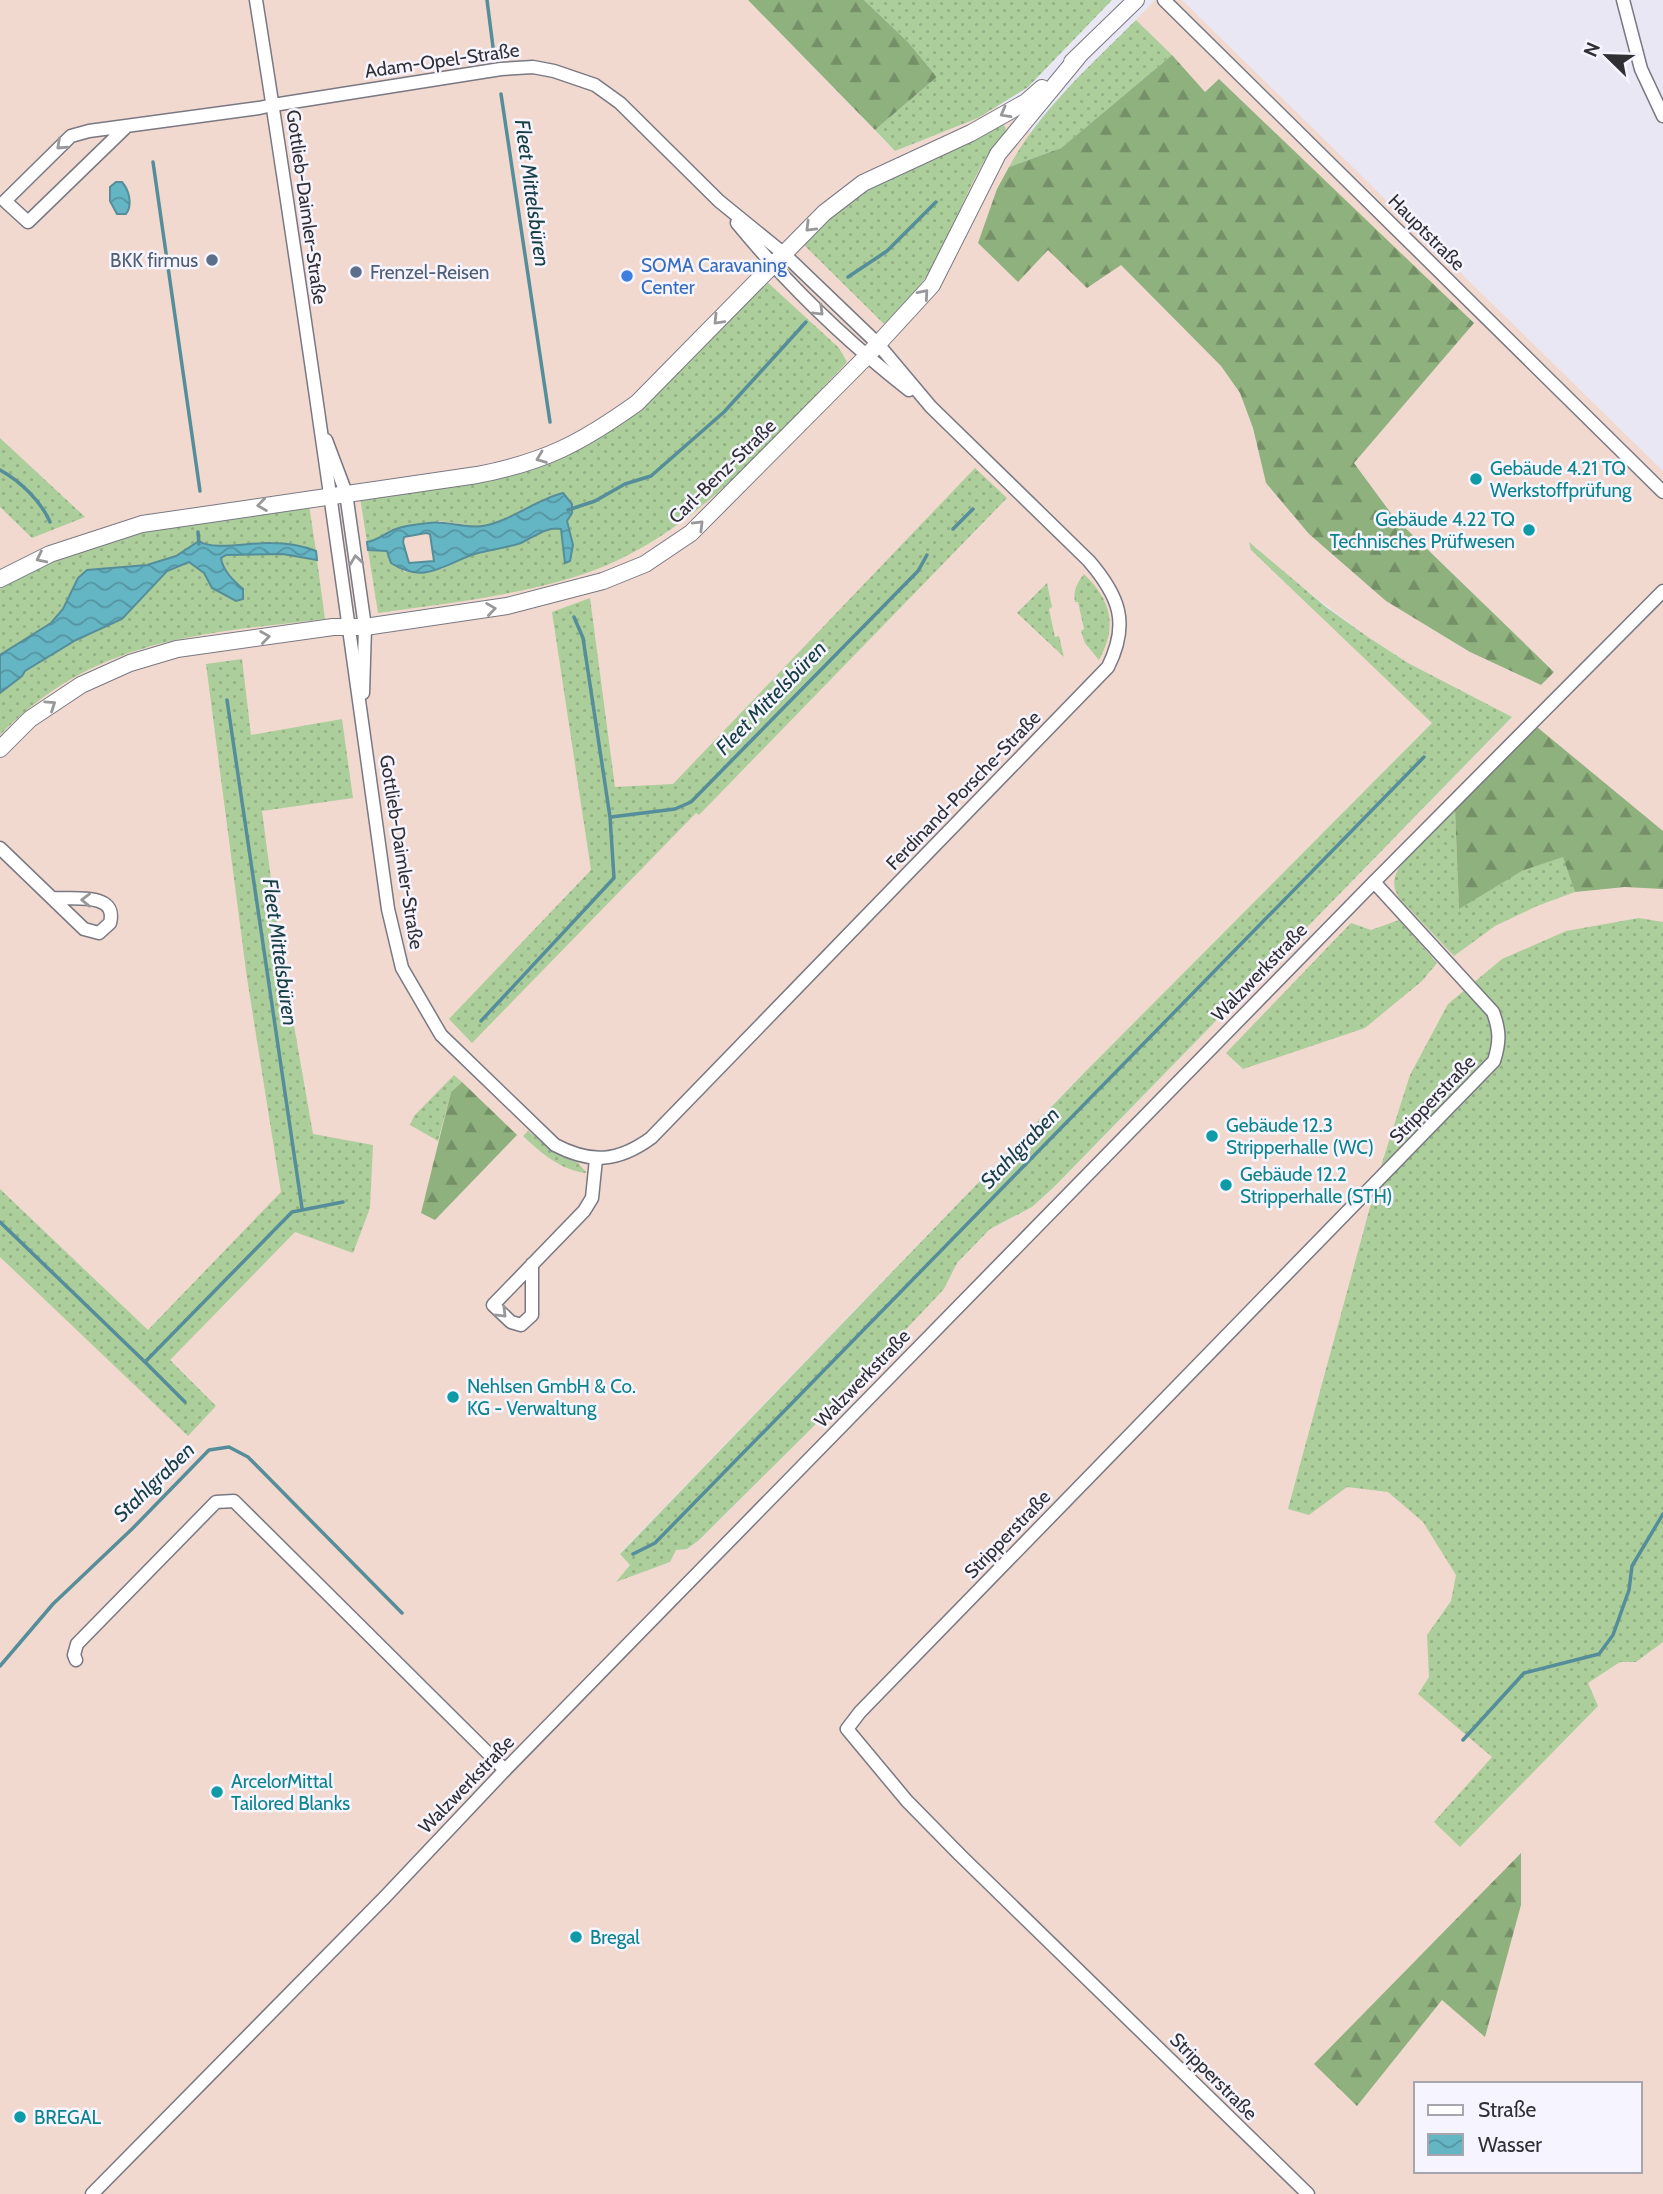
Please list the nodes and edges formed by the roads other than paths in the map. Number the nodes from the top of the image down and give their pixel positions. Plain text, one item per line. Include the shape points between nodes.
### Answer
1 (256, 0) edge
2 (1164, 0) edge
3 (1623, 0) edge
4 (1130, 6) edge
5 (1078, 57) junction
6 (273, 105) junction
7 (1663, 116) edge
8 (125, 128) junction
9 (777, 259) junction
10 (878, 344) junction
11 (866, 356) junction
12 (931, 407) junction
13 (318, 420) junction
14 (1663, 492) edge
15 (346, 493) junction
16 (329, 495) junction
17 (0, 579) edge
18 (1663, 591) edge
19 (365, 627) junction
20 (348, 628) junction
21 (361, 715) junction
22 (0, 749) edge
23 (0, 848) edge
24 (1374, 882) junction
25 (54, 898) dead end
26 (596, 1158) junction
27 (532, 1264) junction
28 (76, 1660) dead end
29 (505, 1770) junction
30 (92, 2194) edge
31 (1308, 2194) edge

1 - 6 street, Gottlieb-Daimler-Straße
2 - 14 street, Hauptstraße
3 - 7 street via 1641,69
4 - 5 street, Carl-Benz-Straße
5 -> 9 street, Carl-Benz-Straße via 1026,102 863,183
10 -> 5 street, Carl-Benz-Straße via 932,285 998,155
6 - 8 street, Adam-Opel-Straße
6 - 9 street, Adam-Opel-Straße via 501,69 554,71 595,85 620,103
6 - 13 street, Gottlieb-Daimler-Straße
8 -> 8 street, Adam-Opel-Straße via 71,136 5,201 27,222
9 - 10 street, Ferdinand-Porsche-Straße
9 -> 11 street, Ferdinand-Porsche-Straße
9 -> 15 street, Carl-Benz-Straße via 636,403 566,449 517,467
10 - 11 street, Carl-Benz-Straße
10 - 12 street, Ferdinand-Porsche-Straße
11 - 12 street, Ferdinand-Porsche-Straße
19 -> 11 street, Carl-Benz-Straße via 545,598 645,564 691,533
12 - 26 street, Ferdinand-Porsche-Straße via 1107,581 1120,621 1114,657 1098,679 651,1138 623,1154
13 - 15 street, Gottlieb-Daimler-Straße
13 - 16 street, Gottlieb-Daimler-Straße
15 - 16 street, Carl-Benz-Straße
19 -> 15 street, Gottlieb-Daimler-Straße
16 -> 17 street, Carl-Benz-Straße via 142,524 50,554
16 - 20 street, Gottlieb-Daimler-Straße
18 - 24 street, Walzwerkstraße
19 - 20 street, Carl-Benz-Straße
19 - 21 street, Gottlieb-Daimler-Straße
20 - 21 street, Gottlieb-Daimler-Straße
22 -> 20 street, Carl-Benz-Straße via 30,719 81,685 130,663 177,649
21 - 26 street, Gottlieb-Daimler-Straße via 388,909 402,968 441,1035 555,1145
23 - 25 street
24 - 29 street, Walzwerkstraße
24 - 31 street, Stripperstraße via 1493,1012 1500,1042 1494,1061 847,1729 960,1856
26 - 27 street via 592,1198
27 -> 27 street via 493,1305 521,1325 532,1315
28 - 29 street via 77,1644 216,1502 234,1501
29 - 30 street, Walzwerkstraße

